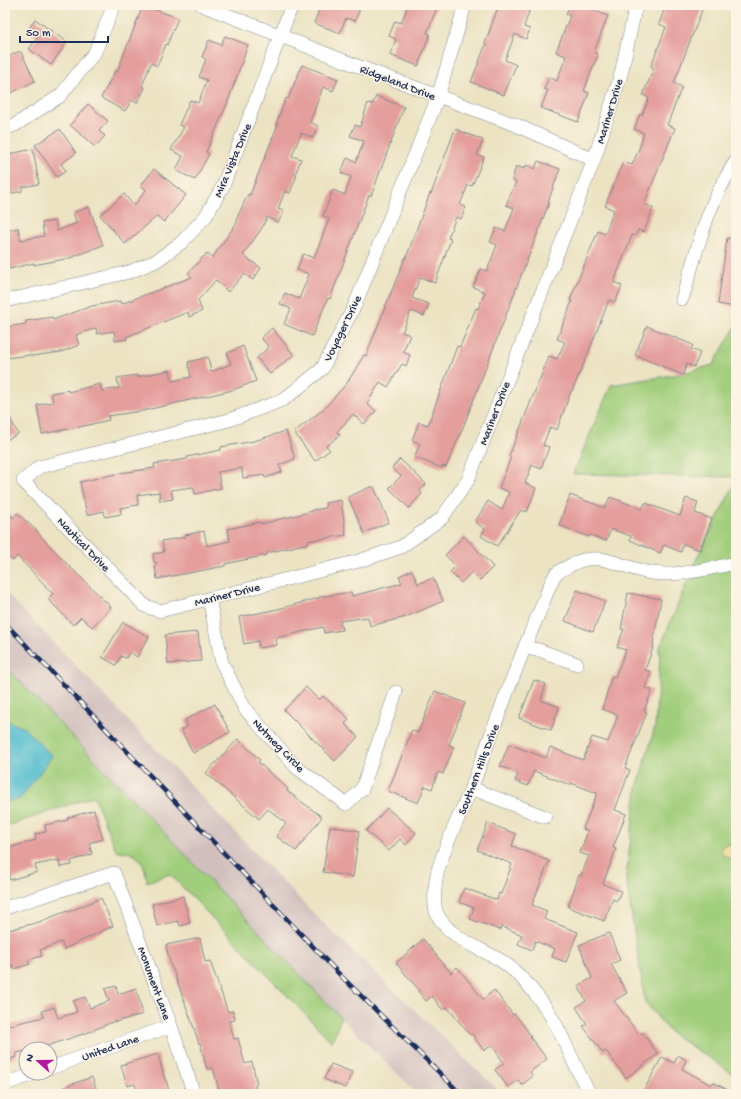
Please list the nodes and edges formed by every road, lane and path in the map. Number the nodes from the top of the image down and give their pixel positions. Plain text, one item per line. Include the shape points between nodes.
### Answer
1 (114, 5) edge
2 (202, 5) edge
3 (292, 5) edge
4 (465, 5) edge
5 (636, 5) edge
6 (282, 36) junction
7 (438, 97) junction
8 (5, 128) edge
9 (594, 160) junction
10 (736, 161) edge
11 (682, 299) dead end
12 (5, 301) edge
13 (23, 481) joint
14 (736, 563) edge
15 (209, 598) junction
16 (145, 606) joint
17 (524, 648) junction
18 (577, 664) dead end
19 (396, 692) dead end
20 (471, 788) junction
21 (545, 817) dead end
22 (5, 908) edge
23 (171, 1026) junction
24 (58, 1065) edge
25 (18, 1080) edge
26 (5, 1084) edge
27 (194, 1094) edge
28 (590, 1094) edge

1 - 8 street via 95,52 60,96 15,125
2 - 6 street, Ridgeland Drive
3 - 6 street, Mira Vista Drive
4 - 7 street, Voyager Drive
5 - 9 street, Mariner Drive via 621,74
6 - 7 street, Ridgeland Drive
6 - 12 street, Mira Vista Drive via 223,186 206,216 182,242 156,261 129,272
7 - 9 street, Ridgeland Drive via 516,125
7 - 13 street, Voyager Drive via 355,305 322,369 283,400 229,420 39,467
9 - 15 street, Mariner Drive via 468,480 442,518 401,547 360,561
10 - 11 street via 724,180 703,230
13 - 16 street, Nautical Drive
14 - 17 street, Southern Hills Drive via 682,573 659,574 602,559 587,559 575,563 556,574
15 - 16 street, Mariner Drive via 160,611
15 - 19 street, Nutmeg Circle via 222,663 245,709 296,767 346,804 362,789
17 - 18 street via 539,650
17 - 20 street, Southern Hills Drive
20 - 21 street
20 - 28 street, Southern Hills Drive via 437,874 436,912 446,928 502,962 537,996 557,1026
22 - 23 street, Monument Lane via 114,873
23 - 24 street, United Lane
23 - 27 street, Monument Lane
25 - 26 street

